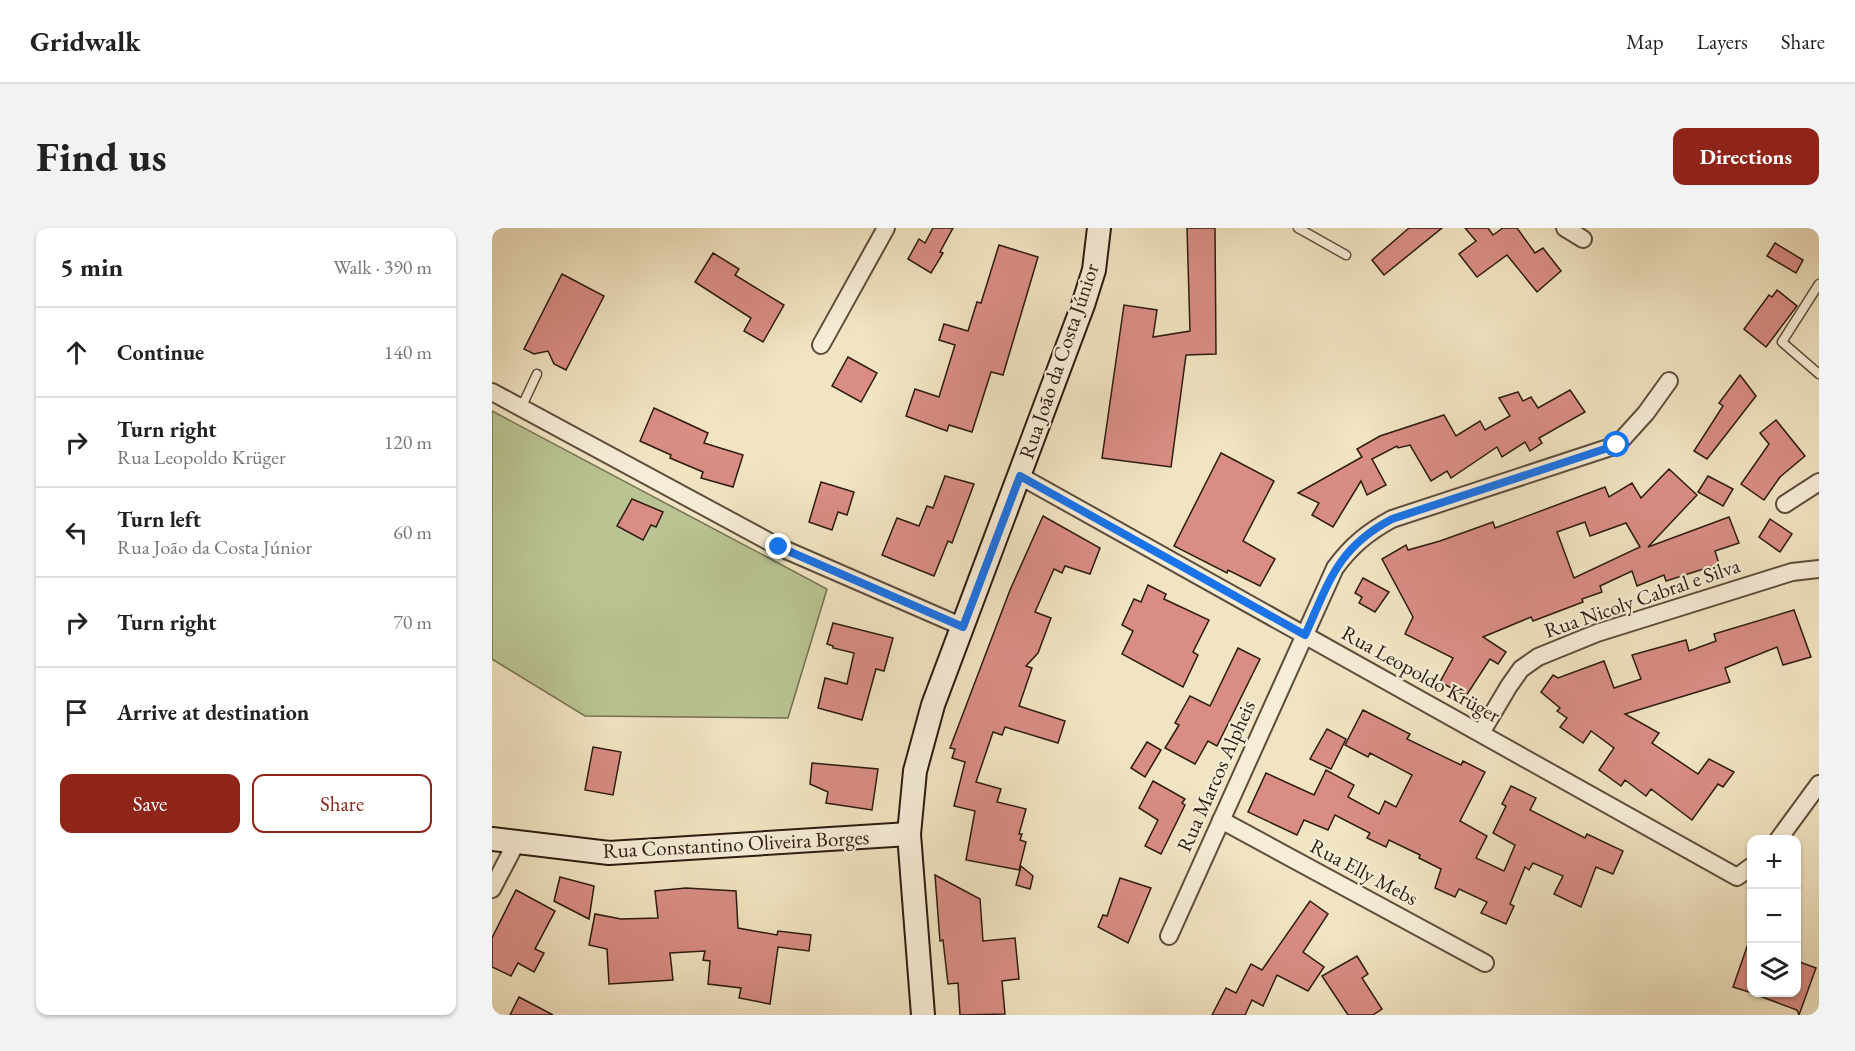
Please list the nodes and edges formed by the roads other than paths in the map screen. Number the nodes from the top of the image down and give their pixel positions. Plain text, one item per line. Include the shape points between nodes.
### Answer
1 (886, 228) edge
2 (1098, 228) edge
3 (1298, 228) edge
4 (1565, 228) edge
5 (1584, 239) dead end
6 (1346, 255) dead end
7 (1819, 284) edge
8 (821, 345) dead end
9 (537, 374) dead end
10 (1819, 374) edge
11 (1669, 381) dead end
12 (492, 392) edge
13 (521, 408) junction
14 (1020, 476) junction
15 (1819, 482) edge
16 (1785, 504) dead end
17 (1819, 568) edge
18 (963, 627) junction
19 (1305, 635) junction
20 (1481, 734) junction
21 (1819, 784) edge
22 (1221, 820) junction
23 (909, 834) junction
24 (1782, 835) edge
25 (492, 839) edge
26 (516, 843) junction
27 (1747, 870) edge
28 (492, 889) edge
29 (1169, 936) dead end
30 (1485, 963) dead end
31 (922, 1015) edge

1 - 8 street
2 - 14 main road, Rua João da Costa Júnior via 1094,270
3 - 6 lane
4 - 5 street
7 - 10 lane via 1782,342
9 - 13 lane
11 - 19 street, Rua Marcos Alpheis via 1617,445 1374,528 1348,549 1335,568
12 - 13 street
13 - 18 street via 779,547
14 - 18 main road, Rua João da Costa Júnior
14 - 19 street, Rua Leopoldo Krüger
15 - 16 street
17 - 20 street, Rua Nicoly Cabral e Silva via 1792,572 1560,645 1521,669
18 - 23 main road, Rua João da Costa Júnior via 923,737 915,771
19 - 20 street, Rua Leopoldo Krüger
19 - 22 street, Rua Marcos Alpheis
20 - 27 street, Rua Leopoldo Krüger via 1737,877
21 - 24 street
22 - 29 street, Rua Marcos Alpheis
22 - 30 street, Rua Elly Mebs
23 - 26 main road, Rua Constantino Oliveira Borges via 609,853
23 - 31 main road, Rua João da Costa Júnior
25 - 26 main road, Rua Constantino Oliveira Borges
26 - 28 street

